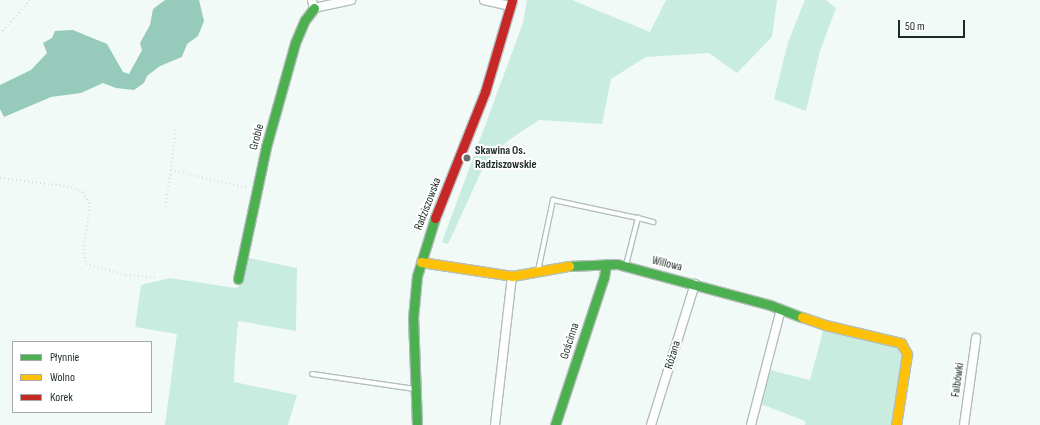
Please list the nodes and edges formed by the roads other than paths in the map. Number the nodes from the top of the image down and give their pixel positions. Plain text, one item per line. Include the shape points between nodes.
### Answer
1 (351, 0) edge
2 (484, 0) edge
3 (511, 3) edge
4 (313, 4) edge
5 (638, 218) junction
6 (653, 222) dead end
7 (420, 262) junction
8 (606, 264) junction
9 (625, 266) junction
10 (538, 271) junction
11 (512, 276) junction
12 (238, 279) dead end
13 (694, 284) junction
14 (782, 310) junction
15 (976, 338) dead end
16 (312, 374) dead end
17 (415, 389) junction
18 (417, 425) edge
19 (495, 425) edge
20 (556, 425) edge
21 (651, 425) edge
22 (751, 425) edge
23 (896, 425) edge
24 (964, 425) edge

1 - 4 street, Groble
2 - 3 street
3 - 7 street, Radziszowska via 478,114 444,195
4 - 12 street, Groble via 296,43 266,147
5 - 6 lane
5 - 9 lane
5 - 10 lane via 553,200
7 - 11 street, Willowa
7 - 17 street, Radziszowska via 413,318
8 - 9 street, Willowa
8 - 10 street, Willowa via 581,264
8 - 20 street, Gościnna
9 - 13 street, Willowa
10 - 11 street, Willowa
11 - 19 street
13 - 14 street, Willowa
13 - 21 street, Różana
14 - 22 street
14 - 23 street, Willowa via 825,325 901,343 907,354
15 - 24 street, Falbówki
16 - 17 lane
17 - 18 street, Radziszowska

